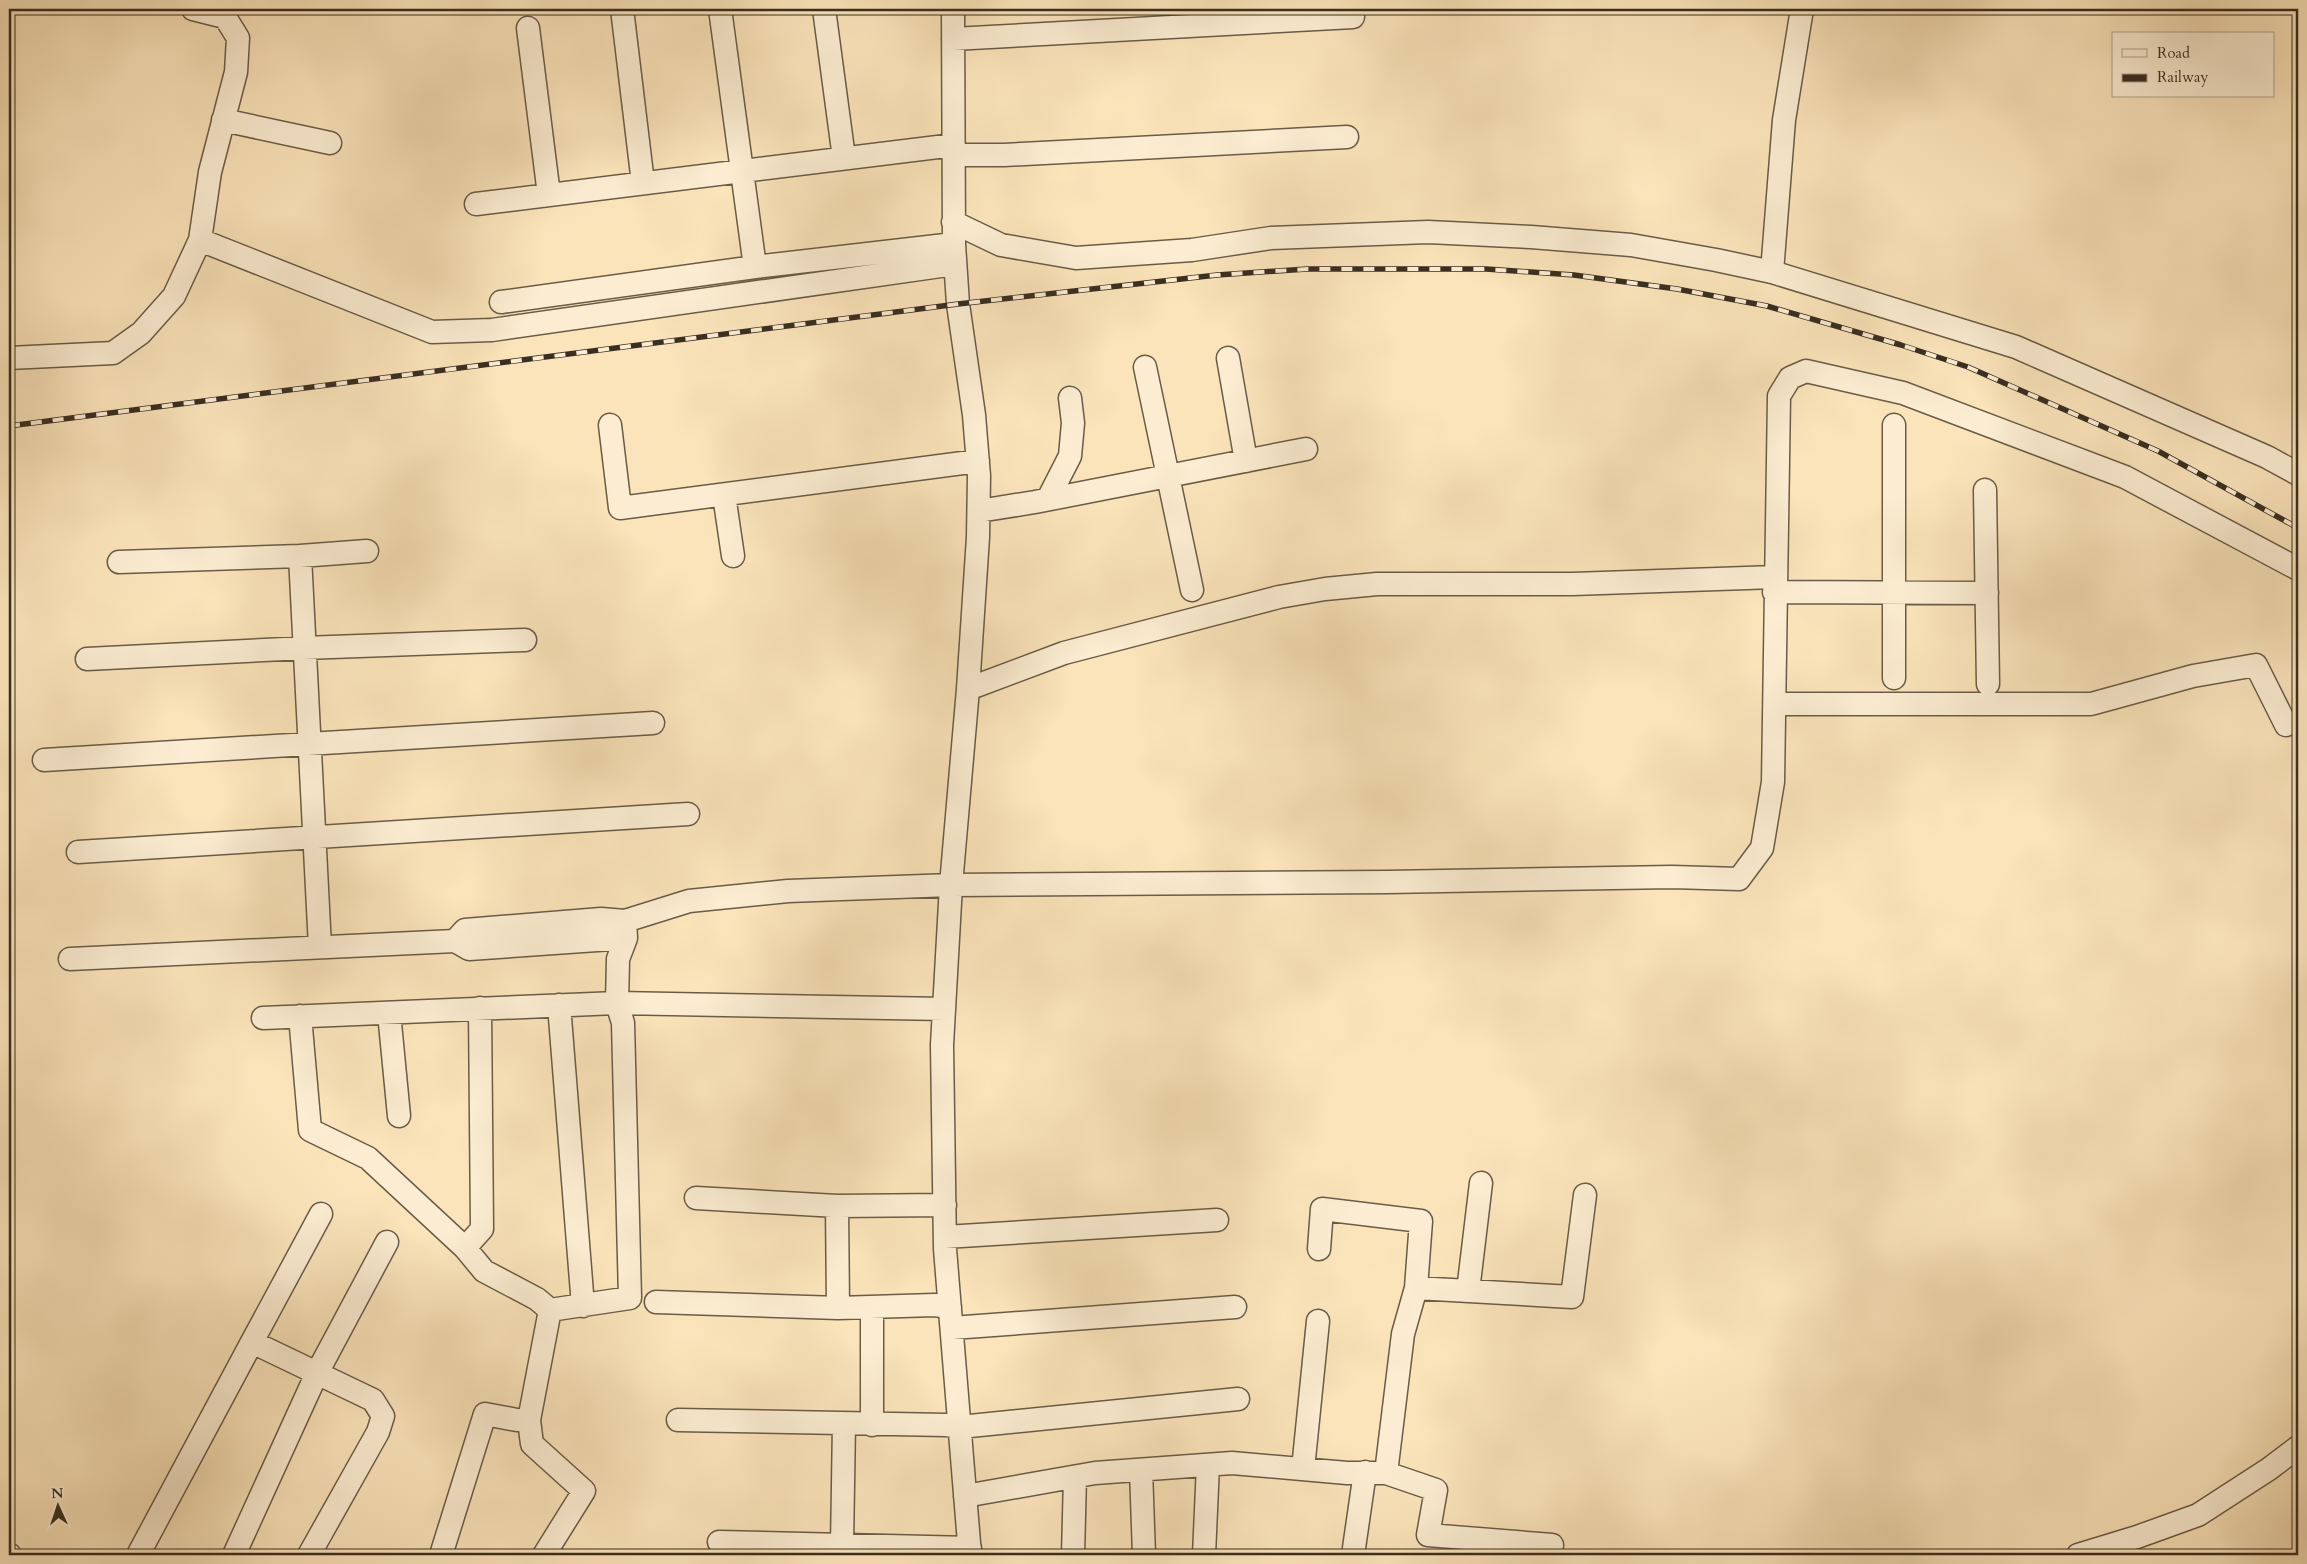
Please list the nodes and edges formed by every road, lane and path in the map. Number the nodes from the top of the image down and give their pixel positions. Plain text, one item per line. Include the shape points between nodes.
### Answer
1 (193, 9) edge
2 (622, 9) edge
3 (720, 9) edge
4 (824, 9) edge
5 (953, 9) edge
6 (1802, 9) edge
7 (1353, 17) dead end
8 (528, 28) dead end
9 (953, 39) junction
10 (224, 120) junction
11 (1347, 137) dead end
12 (330, 143) dead end
13 (954, 150) junction
14 (844, 158) junction
15 (742, 171) junction
16 (643, 183) junction
17 (549, 195) junction
18 (476, 204) dead end
19 (953, 222) junction
20 (200, 240) junction
21 (954, 254) junction
22 (756, 267) junction
23 (1772, 272) junction
24 (501, 302) dead end
25 (9, 358) edge
26 (1228, 358) dead end
27 (1145, 367) dead end
28 (1070, 398) dead end
29 (610, 425) dead end
30 (1894, 425) dead end
31 (1306, 449) dead end
32 (1246, 460) junction
33 (978, 461) junction
34 (2298, 474) edge
35 (1168, 476) junction
36 (1985, 490) dead end
37 (724, 494) junction
38 (1048, 499) junction
39 (979, 511) junction
40 (367, 551) dead end
41 (300, 556) junction
42 (733, 556) dead end
43 (119, 562) dead end
44 (2298, 569) edge
45 (1775, 584) junction
46 (1192, 590) dead end
47 (1894, 592) junction
48 (1987, 593) junction
49 (525, 640) dead end
50 (304, 648) junction
51 (87, 660) dead end
52 (1894, 678) dead end
53 (1988, 684) dead end
54 (968, 689) junction
55 (1775, 704) junction
56 (654, 723) dead end
57 (2286, 725) dead end
58 (311, 744) junction
59 (44, 760) dead end
60 (688, 814) dead end
61 (314, 838) junction
62 (78, 852) dead end
63 (951, 885) junction
64 (625, 929) junction
65 (320, 947) junction
66 (70, 959) dead end
67 (617, 1003) junction
68 (558, 1005) junction
69 (480, 1008) junction
70 (944, 1009) junction
71 (390, 1012) junction
72 (300, 1016) junction
73 (263, 1018) dead end
74 (399, 1116) dead end
75 (1481, 1183) dead end
76 (1585, 1196) dead end
77 (696, 1198) dead end
78 (944, 1205) junction
79 (837, 1206) junction
80 (321, 1214) dead end
81 (1217, 1220) dead end
82 (945, 1237) junction
83 (387, 1242) dead end
84 (465, 1248) junction
85 (1319, 1249) dead end
86 (1416, 1288) junction
87 (1468, 1291) junction
88 (656, 1302) dead end
89 (582, 1306) junction
90 (1235, 1307) dead end
91 (838, 1308) junction
92 (872, 1308) junction
93 (550, 1310) junction
94 (951, 1317) junction
95 (1318, 1321) dead end
96 (252, 1342) junction
97 (317, 1373) junction
98 (1238, 1399) dead end
99 (529, 1420) junction
100 (678, 1420) dead end
101 (844, 1424) junction
102 (872, 1425) junction
103 (960, 1427) junction
104 (2298, 1447) edge
105 (1208, 1465) junction
106 (1141, 1470) junction
107 (1303, 1470) junction
108 (1375, 1472) junction
109 (1075, 1477) junction
110 (965, 1496) junction
111 (719, 1542) dead end
112 (1452, 1546) edge
113 (827, 1548) edge
114 (1537, 1548) edge
115 (970, 1552) edge
116 (138, 1555) edge
117 (234, 1555) edge
118 (309, 1555) edge
119 (442, 1555) edge
120 (544, 1555) edge
121 (1073, 1555) edge
122 (1144, 1555) edge
123 (1204, 1555) edge
124 (1353, 1555) edge
125 (2078, 1555) edge

1 - 10 street via 225,18 238,38 236,72
2 - 16 street
3 - 15 street
4 - 14 street
5 - 9 street
6 - 23 street via 1784,120
7 - 9 street
8 - 17 street
9 - 13 street
10 - 12 street
10 - 20 street via 210,172
11 - 13 street via 1004,155
13 - 14 street
13 - 19 street
14 - 15 street
15 - 16 street
15 - 22 street
16 - 17 street
17 - 18 street
19 - 21 street
19 - 23 street via 1001,245 1076,258 1192,250 1271,238 1428,232 1631,245
20 - 21 street via 432,332 492,330
20 - 25 street via 174,296 141,333 112,352
21 - 22 street
21 - 33 street
22 - 24 street
23 - 34 street via 2016,347 2267,457
26 - 32 street
27 - 35 street
28 - 38 street via 1073,423 1070,456
29 - 37 street via 620,508
30 - 47 street
31 - 32 street
32 - 35 street
33 - 37 street
33 - 39 street
35 - 38 street
35 - 46 street
36 - 48 street
37 - 42 street
38 - 39 street
39 - 54 street
40 - 41 street
41 - 43 street
41 - 50 street
44 - 45 street via 2125,477 1903,393 1806,371 1790,378 1779,396
45 - 47 street
45 - 54 street via 1377,584 1325,589 1279,597 1064,653
45 - 55 street
47 - 48 street
47 - 52 street
48 - 53 street
49 - 50 street
50 - 51 street
50 - 58 street
54 - 63 street
55 - 57 street via 2091,704 2193,676 2256,665
55 - 63 street via 1773,782 1762,848 1739,879 1672,877
56 - 58 street
58 - 59 street
58 - 61 street
60 - 61 street
61 - 62 street
61 - 65 street
63 - 64 street via 788,891 689,901
63 - 70 street
64 - 65 street via 469,949 455,941
64 - 67 street via 618,959
65 - 66 street
67 - 68 street
67 - 70 street
67 - 89 street via 623,1024 630,1298
68 - 69 street
68 - 89 street
69 - 71 street
69 - 84 street via 482,1229
70 - 78 street
71 - 72 street
71 - 74 street
72 - 73 street
72 - 84 street via 310,1130 368,1158
75 - 87 street
76 - 87 street via 1572,1297
77 - 79 street
78 - 79 street
78 - 82 street
79 - 91 street
80 - 96 street
81 - 82 street
82 - 94 street
83 - 97 street
84 - 93 street via 484,1271 537,1299
85 - 86 street via 1322,1209 1421,1221
86 - 87 street
86 - 108 street via 1403,1334
88 - 91 street
89 - 93 street
90 - 94 street
91 - 92 street
92 - 94 street via 934,1305
92 - 102 street
93 - 99 street
94 - 103 street
95 - 107 street
96 - 97 street
96 - 116 street
97 - 117 street
97 - 118 street via 373,1400 383,1416 378,1432
98 - 103 street
99 - 119 street via 484,1414
99 - 120 street via 532,1444 584,1491
100 - 101 street
101 - 102 street
101 - 113 street
102 - 103 street via 946,1424
103 - 110 street
104 - 125 street via 2198,1515 2137,1538
105 - 106 street
105 - 107 street via 1232,1463
105 - 123 street
106 - 109 street
106 - 122 street
107 - 108 street via 1347,1474
108 - 112 street via 1436,1490 1428,1535
108 - 124 street
109 - 110 street
109 - 121 street
110 - 115 street
111 - 113 street
112 - 114 street
113 - 115 street

